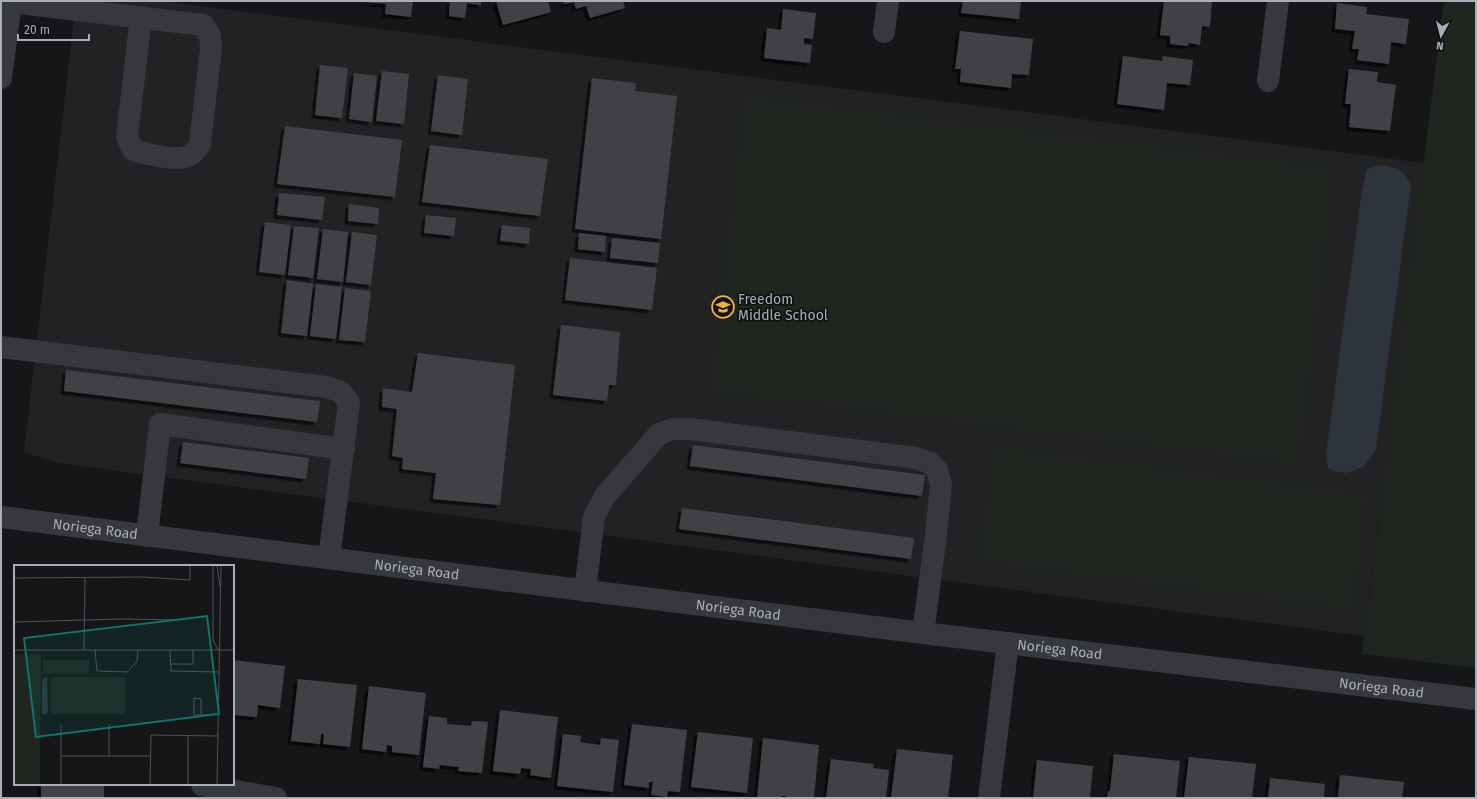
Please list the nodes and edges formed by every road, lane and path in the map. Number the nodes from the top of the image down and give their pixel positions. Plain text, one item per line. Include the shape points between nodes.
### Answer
1 (11, 1) edge
2 (888, 1) edge
3 (1278, 1) edge
4 (141, 17) junction
5 (884, 32) dead end
6 (1, 78) edge
7 (1268, 81) dead end
8 (1, 347) edge
9 (344, 449) junction
10 (1, 517) edge
11 (146, 536) junction
12 (329, 558) junction
13 (586, 591) junction
14 (923, 633) junction
15 (1008, 643) junction
16 (1476, 699) edge
17 (202, 785) edge
18 (276, 798) edge
19 (989, 798) edge

1 - 4 street
1 - 6 street
2 - 5 street
3 - 7 street
4 - 4 street via 203,25 210,36 211,48 200,144 192,154 182,158 145,154 133,150 127,137
8 - 9 street via 327,387 341,392 349,403
9 - 11 street via 160,424
9 - 12 street
10 - 11 street, Noriega Road
11 - 12 street, Noriega Road
12 - 13 street, Noriega Road
13 - 14 street, Noriega Road
13 - 14 street via 594,517 605,496 659,434 673,429 690,429 916,458 930,463 937,470 941,485
14 - 15 street, Noriega Road
15 - 16 street, Noriega Road
15 - 19 street
17 - 18 street

